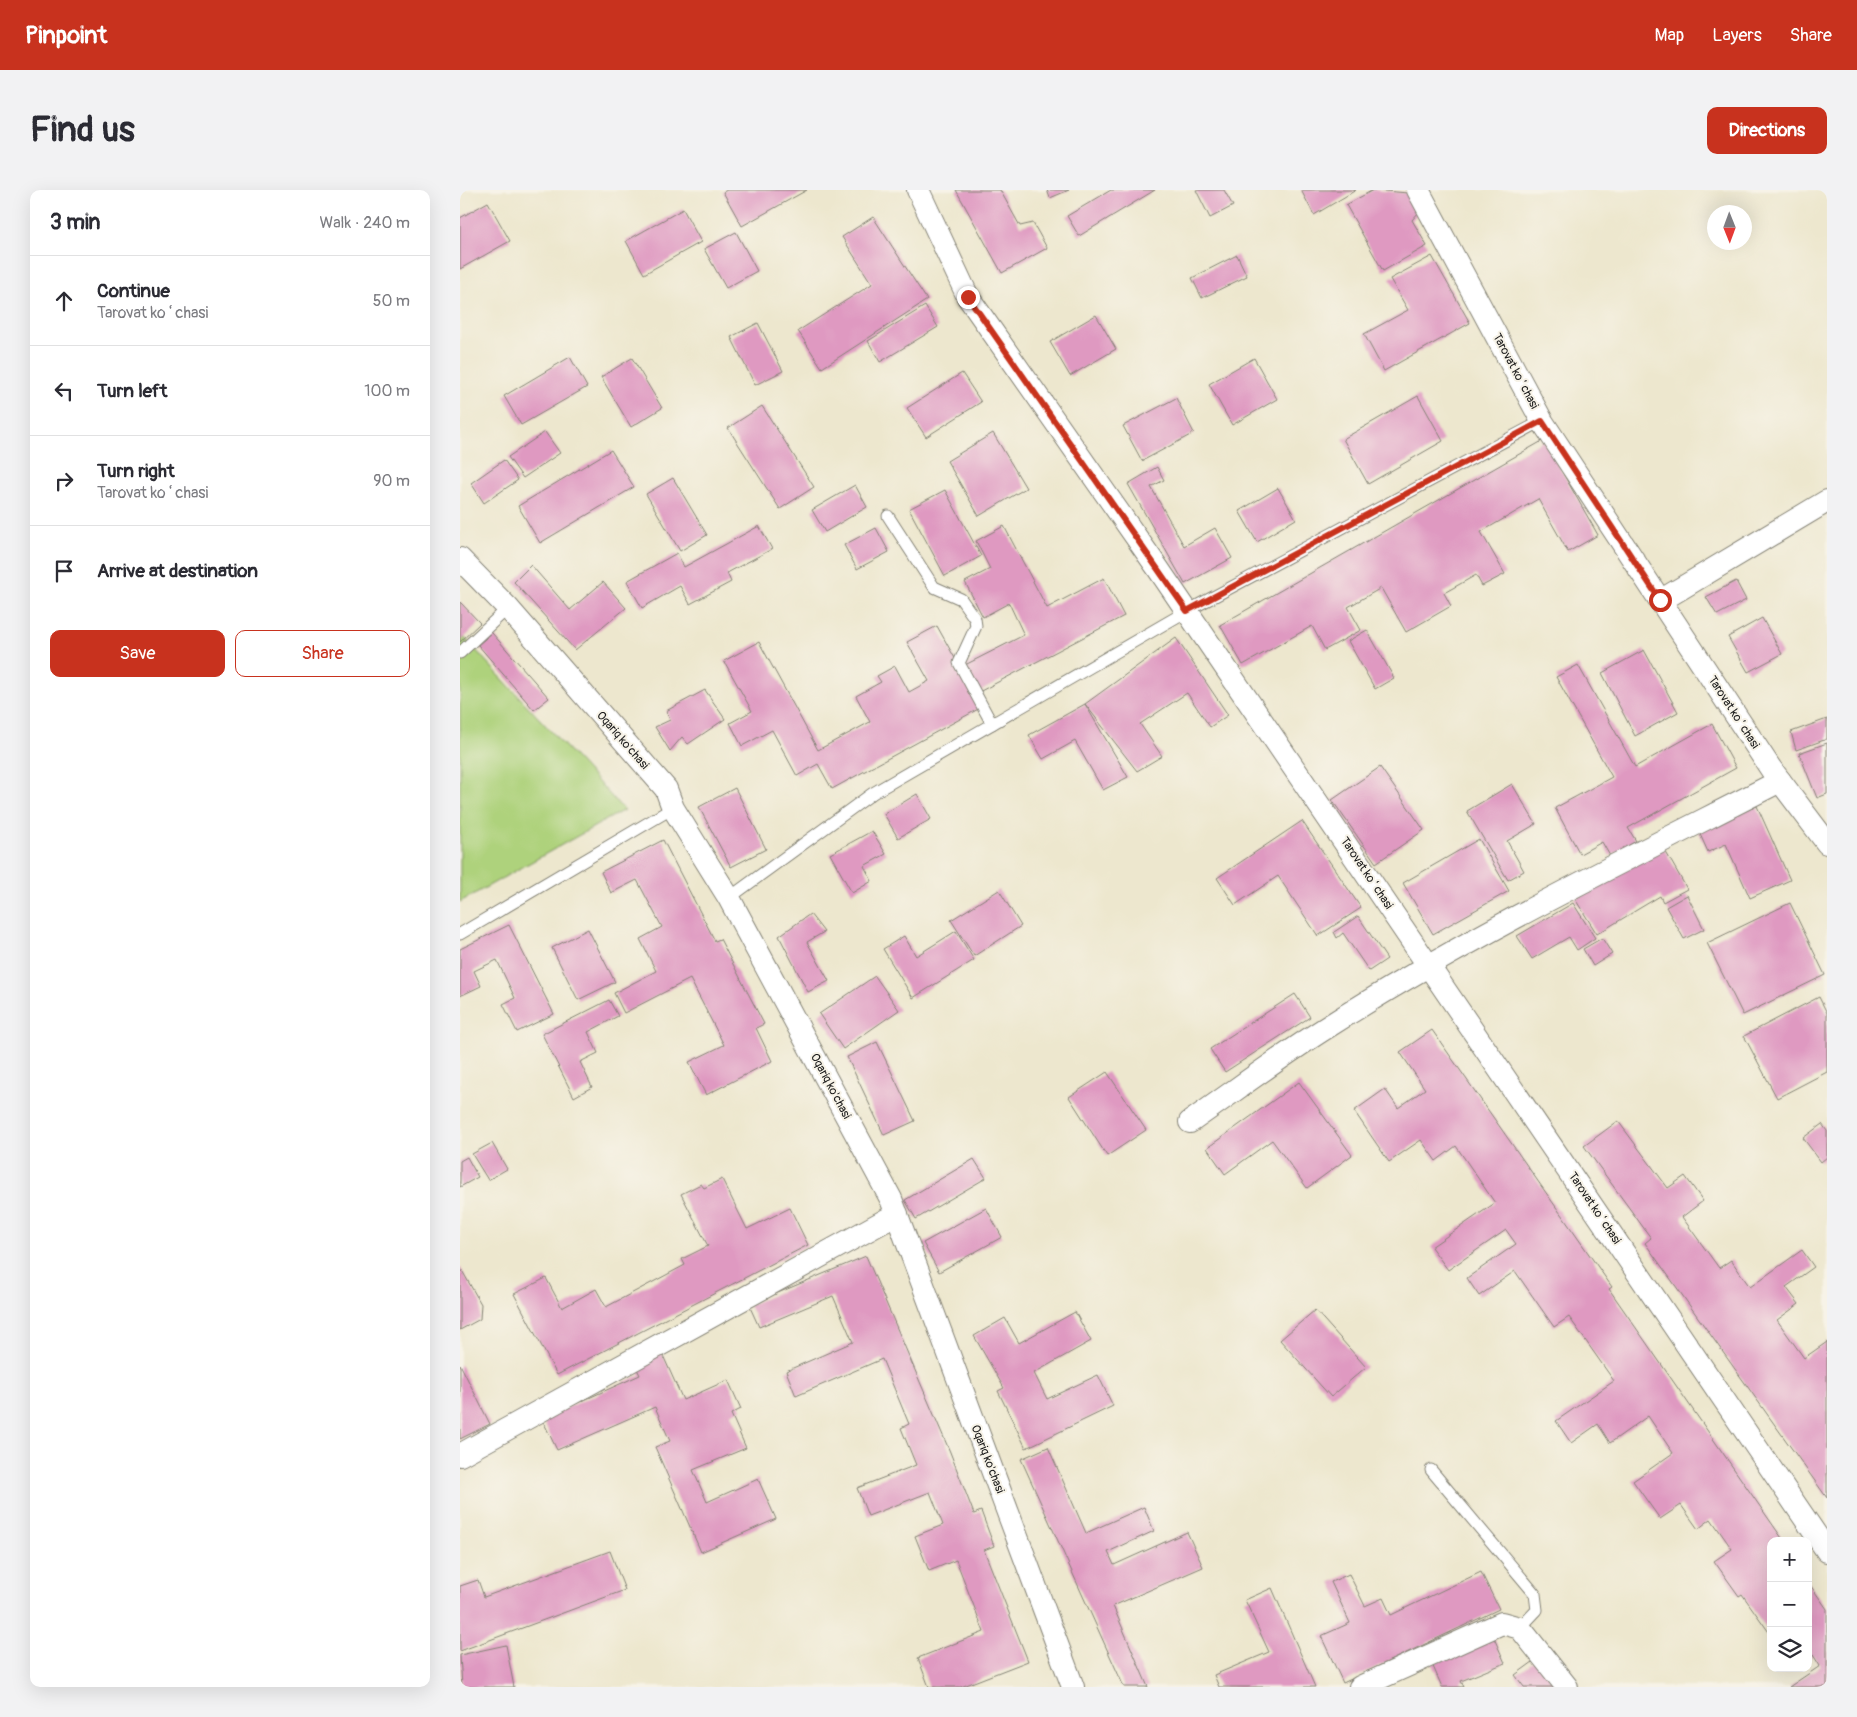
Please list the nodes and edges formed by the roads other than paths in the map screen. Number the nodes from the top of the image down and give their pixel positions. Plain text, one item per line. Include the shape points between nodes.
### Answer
1 (918, 190) edge
2 (1418, 190) edge
3 (1542, 421) junction
4 (1827, 501) edge
5 (888, 516) dead end
6 (460, 559) edge
7 (1660, 600) junction
8 (508, 608) junction
9 (1187, 611) junction
10 (460, 653) edge
11 (992, 724) junction
12 (1780, 781) junction
13 (673, 808) junction
14 (1827, 843) edge
15 (729, 898) junction
16 (460, 934) edge
17 (1430, 966) junction
18 (1190, 1122) dead end
19 (896, 1214) junction
20 (460, 1455) edge
21 (1431, 1470) dead end
22 (1827, 1550) edge
23 (1520, 1628) junction
24 (1073, 1687) edge
25 (1360, 1687) edge
26 (1567, 1687) edge

1 - 9 street, Tarovat koʻchasi via 968,297
2 - 3 street, Tarovat koʻchasi
3 - 7 street, Tarovat koʻchasi
3 - 9 lane
4 - 7 street
5 - 11 lane via 934,588 960,599 975,618 976,626 959,663
6 - 8 street, Oqariq ko'chasi
7 - 12 street, Tarovat koʻchasi
8 - 10 lane
8 - 13 street, Oqariq ko'chasi via 666,789
9 - 11 lane
9 - 17 street, Tarovat koʻchasi
11 - 15 lane via 873,793
12 - 14 street, Tarovat koʻchasi
12 - 17 street
13 - 15 street, Oqariq ko'chasi
13 - 16 lane
15 - 19 street, Oqariq ko'chasi via 891,1199
17 - 18 street via 1328,1026
17 - 22 street, Tarovat koʻchasi
19 - 20 street
19 - 24 street, Oqariq ko'chasi
21 - 23 lane via 1535,1594 1537,1610
23 - 25 street via 1502,1623
23 - 26 street

